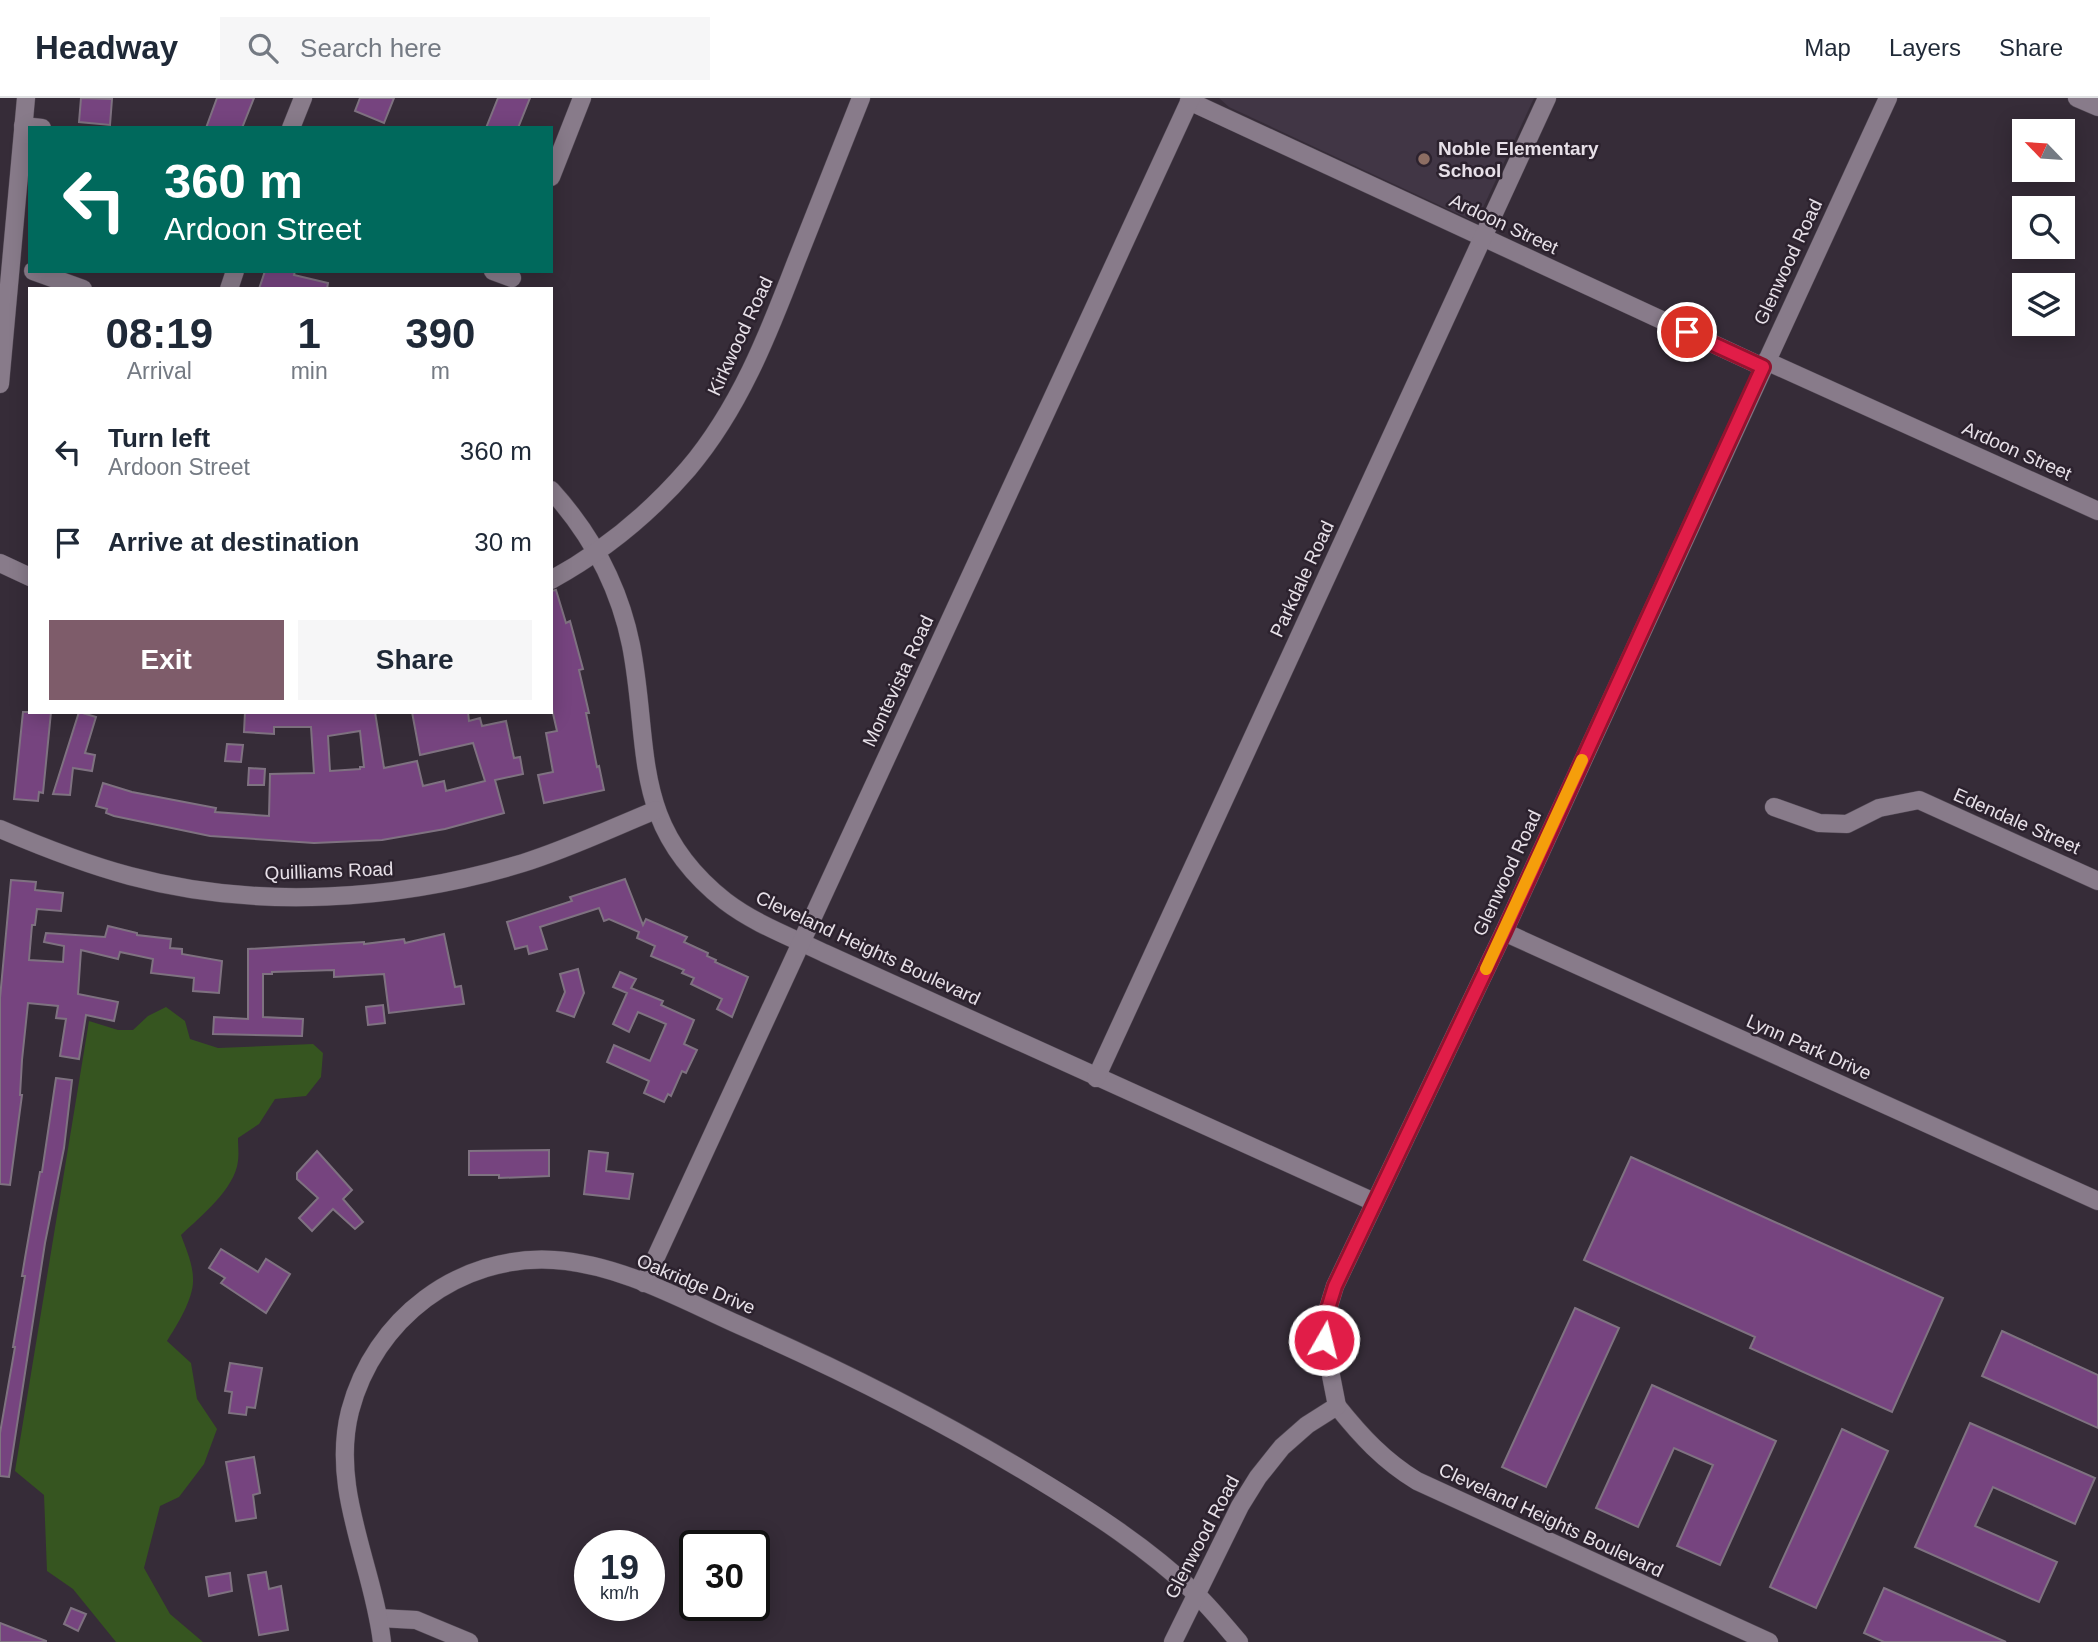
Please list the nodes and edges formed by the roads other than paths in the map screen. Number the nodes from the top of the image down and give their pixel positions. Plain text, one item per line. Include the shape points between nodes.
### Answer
1 (26, 98) edge
2 (303, 98) edge
3 (582, 98) edge
4 (861, 98) edge
5 (1547, 98) edge
6 (1888, 98) edge
7 (2077, 98) edge
8 (1190, 99) edge
9 (2098, 107) edge
10 (23, 126) junction
11 (292, 126) edge
12 (28, 127) edge
13 (553, 172) edge
14 (1482, 237) junction
15 (6, 262) edge
16 (28, 270) edge
17 (37, 273) edge
18 (77, 287) edge
19 (1764, 364) junction
20 (0, 384) edge
21 (553, 492) edge
22 (2098, 511) edge
23 (596, 551) junction
24 (0, 563) edge
25 (28, 576) edge
26 (553, 579) edge
27 (1774, 807) dead end
28 (656, 810) junction
29 (0, 829) edge
30 (2098, 881) edge
31 (1504, 932) junction
32 (800, 942) junction
33 (1096, 1078) junction
34 (2098, 1201) edge
35 (1374, 1202) junction
36 (644, 1283) junction
37 (1337, 1406) junction
38 (1195, 1593) junction
39 (379, 1618) junction
40 (382, 1642) edge
41 (469, 1642) edge
42 (1172, 1642) edge
43 (1240, 1642) edge
44 (1769, 1642) edge

1 - 10 street
2 - 11 street
3 - 13 street
4 - 23 street, Kirkwood Road via 771,326 733,404 688,469 645,513
5 - 14 street, Parkdale Road
6 - 19 street, Glenwood Road
7 - 9 street
8 - 14 street, Ardoon Street
8 - 32 street, Montevista Road
10 - 12 street
10 - 15 street
14 - 19 street, Ardoon Street
14 - 33 street, Parkdale Road
15 - 16 street
15 - 20 street
17 - 18 street
19 - 22 street, Ardoon Street
19 - 31 street, Glenwood Road
21 - 23 street, Cleveland Heights Boulevard
23 - 26 street, Kirkwood Road
23 - 28 street, Cleveland Heights Boulevard via 631,644 644,764
24 - 25 street
27 - 30 street, Edendale Street via 1819,823 1847,824 1879,808 1919,800
28 - 29 street, Quilliams Road via 485,874 394,890 322,895 248,895 165,884 85,862
28 - 32 street, Cleveland Heights Boulevard via 689,865 714,891 747,916
31 - 34 street, Lynn Park Drive
31 - 35 street, Glenwood Road
32 - 33 street, Cleveland Heights Boulevard
32 - 36 street, Montevista Road
33 - 35 street, Cleveland Heights Boulevard
35 - 37 street, Glenwood Road via 1326,1315 1324,1340
36 - 38 street, Oakridge Drive via 965,1434 1111,1524
36 - 39 street, Oakridge Drive via 575,1262 513,1262 450,1282 422,1300 390,1331 357,1389 343,1454 351,1512
37 - 38 street, Glenwood Road via 1290,1439 1258,1477
37 - 44 street, Cleveland Heights Boulevard via 1362,1438 1417,1481
38 - 42 street, Glenwood Road
38 - 43 street, Oakridge Drive
39 - 40 street, Oakridge Drive
39 - 41 street via 416,1620

